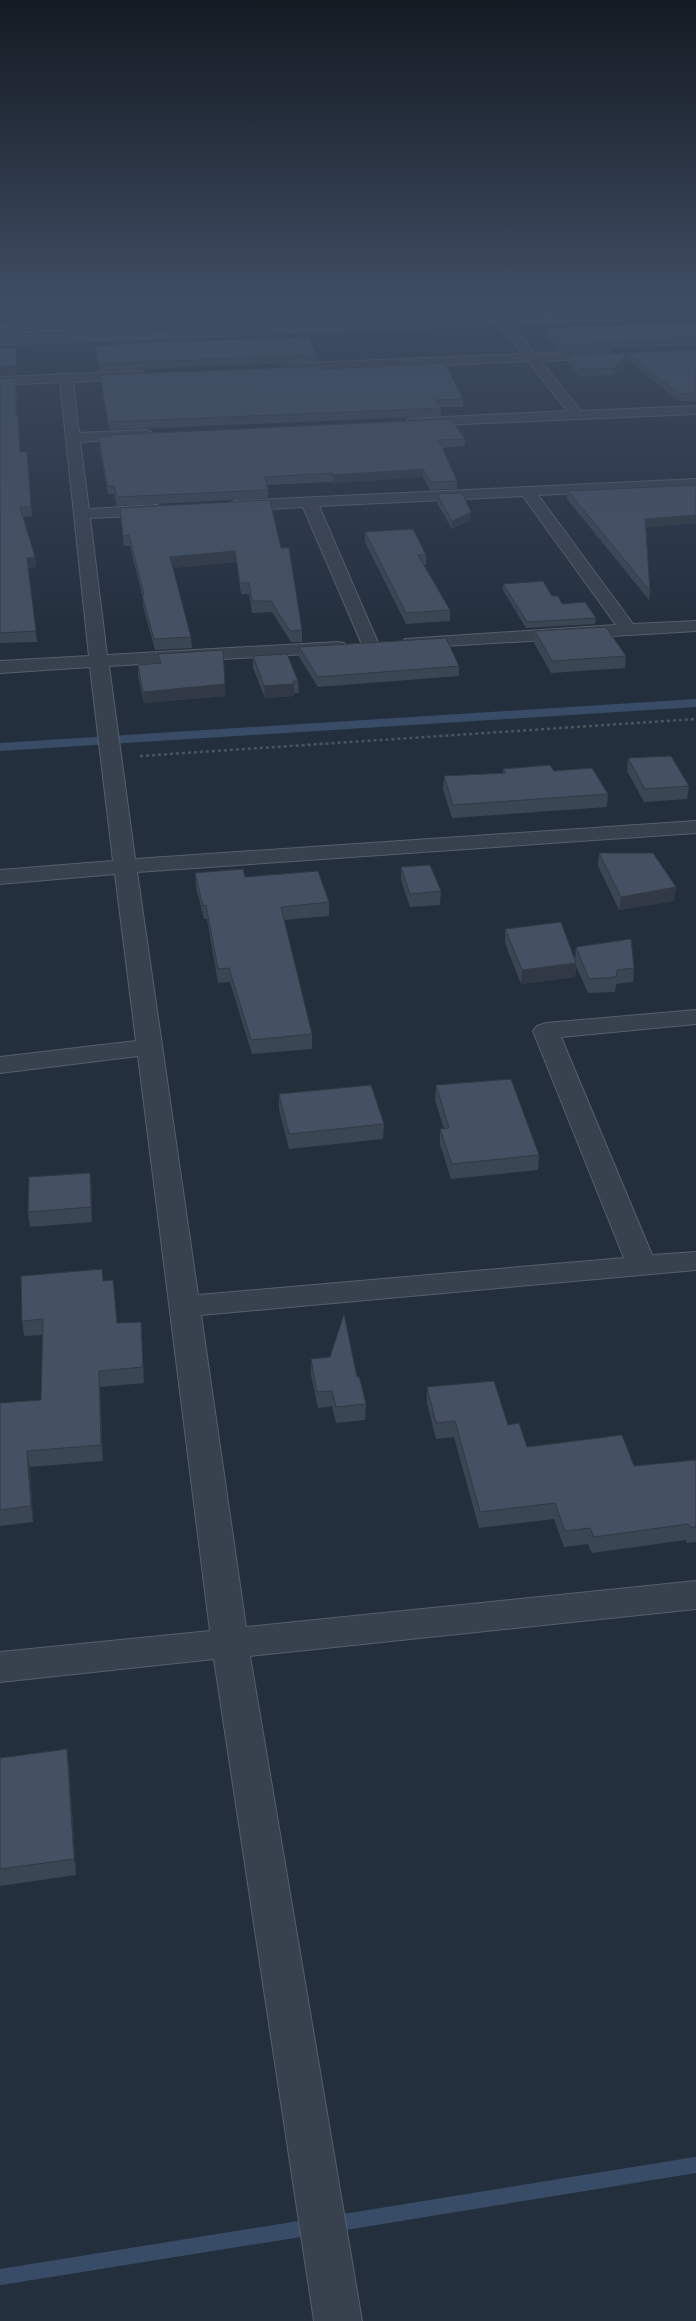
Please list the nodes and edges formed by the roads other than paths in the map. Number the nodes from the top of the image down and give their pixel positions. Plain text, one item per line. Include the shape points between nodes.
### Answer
1 (69, 412) edge
2 (575, 412) edge
3 (641, 412) edge
4 (577, 415) junction
5 (399, 423) edge
6 (161, 434) edge
7 (72, 438) junction
8 (696, 483) edge
9 (528, 492) junction
10 (309, 502) junction
11 (220, 507) edge
12 (170, 509) edge
13 (81, 514) junction
14 (696, 626) edge
15 (628, 630) junction
16 (370, 645) junction
17 (98, 661) junction
18 (0, 667) edge
19 (696, 827) edge
20 (126, 866) junction
21 (0, 878) edge
22 (696, 1017) edge
23 (150, 1047) junction
24 (0, 1065) edge
25 (696, 1261) edge
26 (642, 1266) junction
27 (185, 1306) junction
28 (696, 1594) edge
29 (230, 1642) junction
30 (0, 1667) edge
31 (338, 2321) edge

1 - 7 street
2 - 4 street
3 - 4 street
4 - 5 street
6 - 7 street
7 - 13 street
8 - 9 street
9 - 10 street
9 - 15 street
10 - 11 street
10 - 16 street
12 - 13 street
13 - 17 street
14 - 15 street
15 - 16 street
16 - 17 street
17 - 18 street
17 - 20 street
19 - 20 street
20 - 21 street
20 - 23 street
22 - 26 street via 546,1030
23 - 24 street
23 - 27 street
25 - 26 street
26 - 27 street
27 - 29 street
28 - 29 street
29 - 30 street
29 - 31 street

